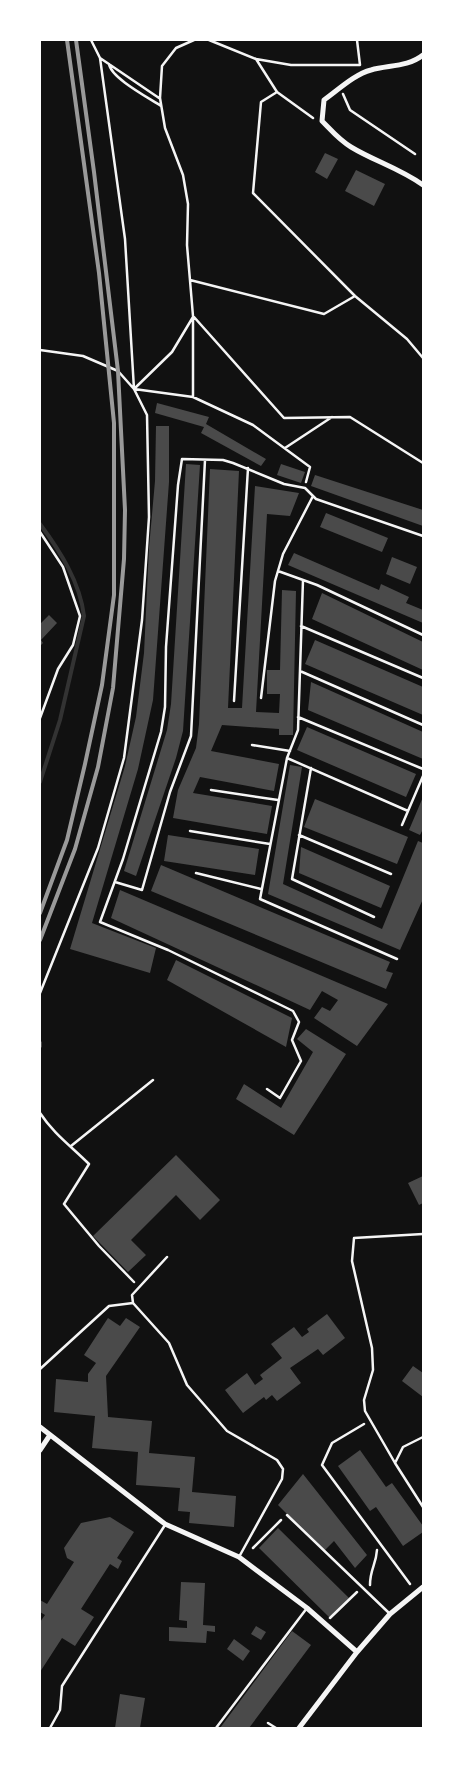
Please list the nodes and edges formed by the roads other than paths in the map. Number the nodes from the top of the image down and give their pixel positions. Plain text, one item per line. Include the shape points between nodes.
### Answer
1 (423, 55) edge
2 (423, 185) edge
3 (205, 459) junction
4 (248, 468) junction
5 (313, 496) junction
6 (423, 536) edge
7 (278, 571) junction
8 (303, 580) junction
9 (301, 626) junction
10 (423, 635) edge
11 (300, 671) junction
12 (423, 678) edge
13 (261, 698) dead end
14 (234, 701) dead end
15 (298, 717) junction
16 (423, 724) edge
17 (252, 745) dead end
18 (290, 751) junction
19 (287, 758) junction
20 (311, 768) junction
21 (423, 769) edge
22 (423, 776) edge
23 (211, 790) dead end
24 (278, 800) junction
25 (408, 811) junction
26 (402, 825) dead end
27 (190, 831) dead end
28 (299, 835) junction
29 (270, 844) junction
30 (196, 873) dead end
31 (391, 874) dead end
32 (115, 882) junction
33 (262, 889) junction
34 (374, 917) dead end
35 (397, 959) dead end
36 (267, 1089) dead end
37 (423, 1234) edge
38 (167, 1257) dead end
39 (133, 1304) junction
40 (40, 1369) edge
41 (40, 1427) edge
42 (50, 1435) junction
43 (423, 1438) edge
44 (40, 1450) edge
45 (395, 1463) junction
46 (423, 1508) edge
47 (287, 1515) road end
48 (166, 1524) junction
49 (239, 1557) junction
50 (423, 1587) edge
51 (307, 1608) junction
52 (390, 1614) junction
53 (357, 1652) junction
54 (50, 1728) edge
55 (216, 1728) edge
56 (299, 1728) edge

1 - 2 street via 414,62 369,71 341,88 324,100 322,121 351,147
3 - 4 lane via 223,460
3 - 32 lane via 182,459 166,646 165,707 161,732
3 - 32 lane via 191,736 170,792 142,890
4 - 5 lane via 284,484 305,488
4 - 14 lane
5 - 6 lane
5 - 7 lane via 283,554
7 - 8 lane
7 - 13 lane
8 - 9 lane
8 - 10 lane
9 - 11 lane
9 - 12 lane
11 - 15 lane
11 - 16 lane
15 - 18 lane via 298,730
15 - 21 lane
17 - 18 lane
18 - 19 lane
19 - 20 lane
19 - 24 lane
20 - 25 lane
20 - 28 lane
22 - 25 lane
23 - 24 lane
24 - 29 lane
25 - 26 lane
27 - 29 lane
28 - 31 lane
28 - 34 lane via 292,879
29 - 33 lane
30 - 33 lane
32 - 36 lane via 100,922 168,950 293,1011 299,1022 292,1040 301,1061 280,1098
33 - 35 lane via 260,898
37 - 45 lane via 354,1238 352,1261 372,1348 373,1370 364,1400 365,1411
38 - 39 lane via 132,1295
39 - 40 lane via 109,1306
39 - 49 lane via 169,1343 187,1385 227,1430 277,1460 283,1469 282,1479
41 - 42 street
42 - 44 street
42 - 48 street
43 - 45 lane via 403,1447
45 - 46 lane
47 - 52 lane
48 - 49 street
48 - 54 lane via 62,1686 60,1710
49 - 51 street
50 - 52 street
51 - 53 street
51 - 55 lane
52 - 53 street
53 - 56 street

